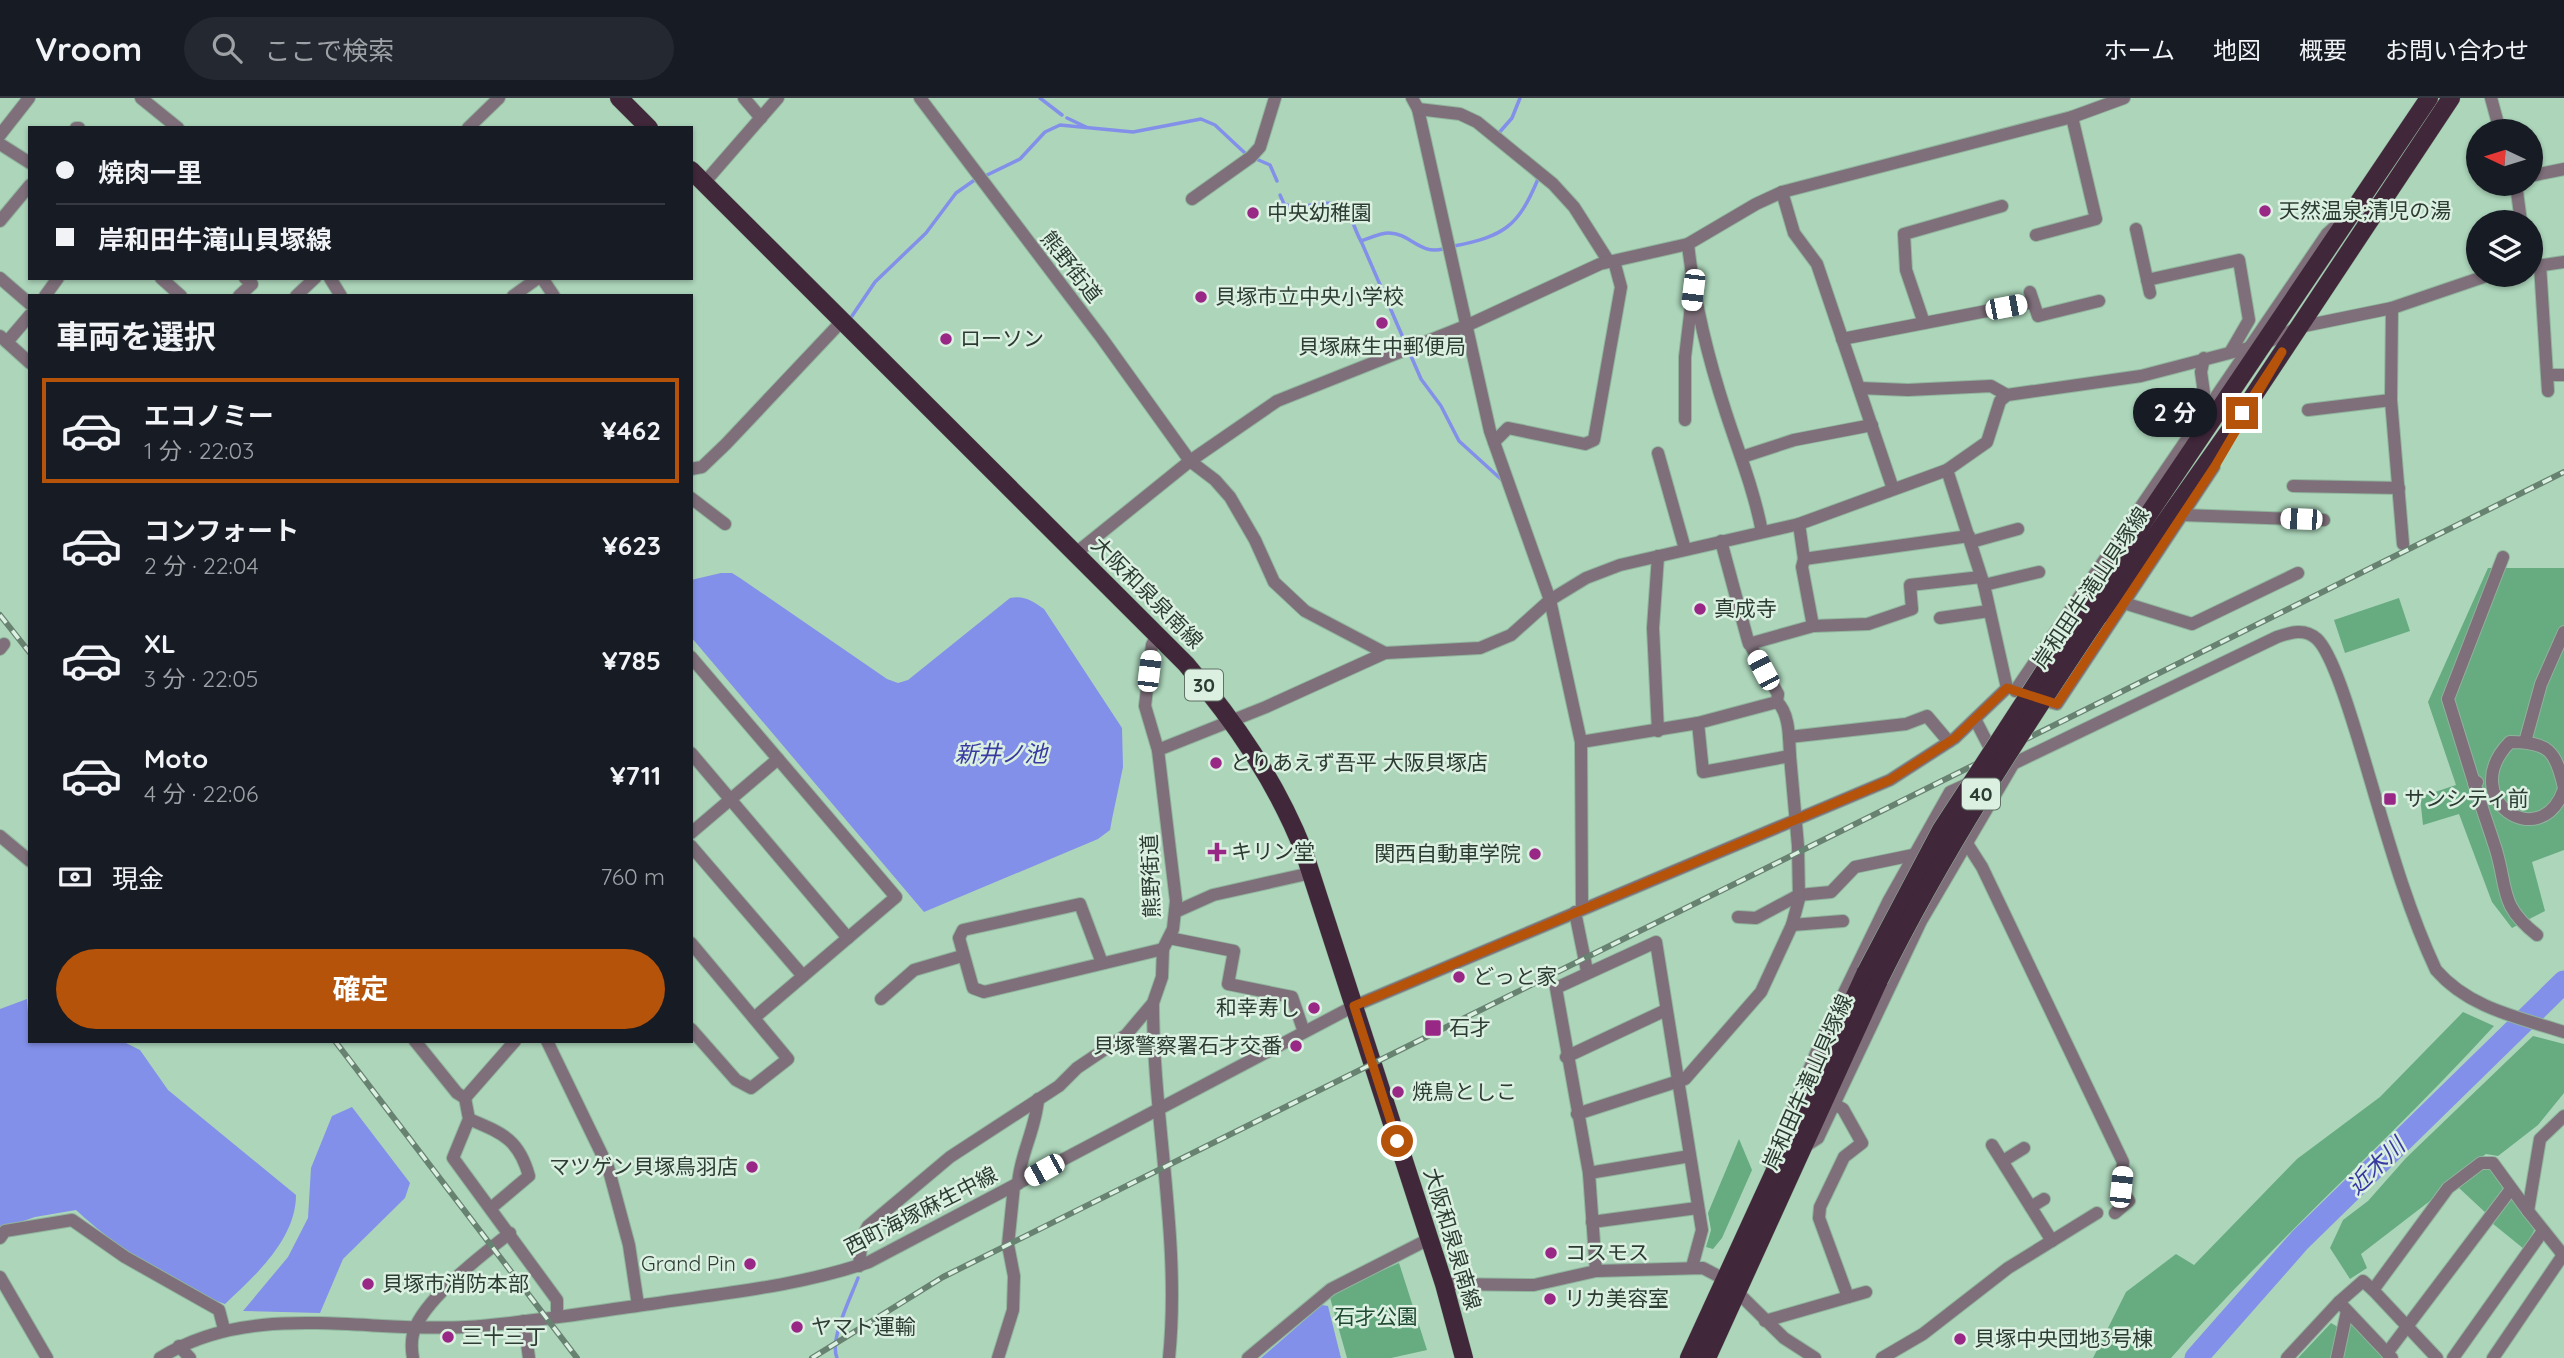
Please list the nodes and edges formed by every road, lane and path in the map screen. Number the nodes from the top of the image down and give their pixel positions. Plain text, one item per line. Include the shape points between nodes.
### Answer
1 (29, 98) edge
2 (141, 98) edge
3 (499, 98) edge
4 (619, 98) edge
5 (744, 98) edge
6 (778, 98) edge
7 (920, 98) edge
8 (1275, 98) edge
9 (2124, 98) edge
10 (2429, 98) edge
11 (2451, 98) edge
12 (2491, 98) edge
13 (1415, 103) edge
14 (2072, 117) junction
15 (761, 118) junction
16 (2497, 119) edge
17 (173, 126) edge
18 (470, 126) edge
19 (647, 126) edge
20 (0, 135) edge
21 (0, 144) edge
22 (28, 162) edge
23 (2564, 169) edge
24 (2543, 173) edge
25 (698, 176) edge
26 (28, 188) edge
27 (1782, 192) junction
28 (1192, 199) dead end
29 (2002, 206) dead end
30 (0, 221) edge
31 (2136, 229) dead end
32 (2036, 235) dead end
33 (1688, 244) junction
34 (1612, 262) junction
35 (2564, 262) edge
36 (2543, 265) edge
37 (0, 278) edge
38 (56, 280) edge
39 (163, 280) edge
40 (247, 280) edge
41 (313, 280) edge
42 (537, 280) edge
43 (542, 280) edge
44 (2466, 283) edge
45 (2538, 287) edge
46 (1693, 290) junction
47 (46, 294) edge
48 (179, 294) edge
49 (241, 294) edge
50 (298, 294) edge
51 (516, 294) edge
52 (552, 294) edge
53 (2099, 301) dead end
54 (28, 302) edge
55 (2392, 308) junction
56 (28, 317) edge
57 (842, 320) junction
58 (1924, 323) junction
59 (1468, 325) junction
60 (2299, 327) junction
61 (4, 339) edge
62 (1842, 339) junction
63 (2256, 345) junction
64 (2231, 351) junction
65 (2282, 352) junction
66 (2204, 358) junction
67 (28, 361) edge
68 (2548, 375) junction
69 (2564, 375) edge
70 (1859, 388) junction
71 (2548, 391) dead end
72 (2007, 395) junction
73 (2391, 400) junction
74 (2308, 410) dead end
75 (1685, 420) dead end
76 (1872, 425) junction
77 (1494, 442) junction
78 (1657, 453) dead end
79 (1742, 457) junction
80 (2173, 460) junction
81 (1190, 461) junction
82 (696, 468) edge
83 (1947, 470) junction
84 (2293, 486) dead end
85 (2399, 488) junction
86 (1893, 489) junction
87 (694, 505) edge
88 (2182, 515) junction
89 (2324, 520) dead end
90 (725, 524) dead end
91 (1799, 524) junction
92 (2018, 528) dead end
93 (1762, 532) junction
94 (1970, 539) junction
95 (1721, 541) junction
96 (2403, 544) dead end
97 (1685, 549) junction
98 (1076, 553) junction
99 (1658, 556) junction
100 (2503, 557) dead end
101 (1804, 559) junction
102 (2039, 572) dead end
103 (2298, 573) dead end
104 (1983, 581) junction
105 (1550, 600) junction
106 (2124, 603) junction
107 (1989, 611) junction
108 (2091, 613) junction
109 (1940, 618) dead end
110 (1813, 626) junction
111 (2564, 632) edge
112 (1157, 635) junction
113 (1749, 644) junction
114 (1385, 653) junction
115 (693, 659) edge
116 (2011, 690) junction
117 (1777, 702) junction
118 (1975, 719) junction
119 (1232, 720) junction
120 (1698, 723) junction
121 (1658, 731) junction
122 (1789, 737) junction
123 (1581, 742) junction
124 (1949, 742) junction
125 (2525, 742) junction
126 (1158, 750) junction
127 (693, 755) edge
128 (1790, 756) junction
129 (778, 759) junction
130 (2006, 767) junction
131 (2491, 778) junction
132 (2476, 789) junction
133 (2564, 789) edge
134 (731, 799) junction
135 (1937, 815) junction
136 (1796, 820) junction
137 (693, 832) edge
138 (0, 836) edge
139 (1968, 838) junction
140 (693, 848) edge
141 (1913, 855) junction
142 (28, 859) edge
143 (1311, 873) junction
144 (1799, 895) junction
145 (1578, 911) junction
146 (1175, 912) junction
147 (1738, 917) dead end
148 (1843, 921) dead end
149 (1792, 925) junction
150 (2537, 935) dead end
151 (848, 938) junction
152 (1166, 943) junction
153 (693, 945) edge
154 (962, 956) junction
155 (1102, 963) junction
156 (1587, 971) junction
157 (803, 976) junction
158 (1873, 976) junction
159 (881, 999) dead end
160 (1153, 1003) junction
161 (1354, 1006) junction
162 (1666, 1010) junction
163 (754, 1018) junction
164 (693, 1031) edge
165 (1304, 1032) junction
166 (2564, 1032) edge
167 (417, 1043) edge
168 (513, 1043) edge
169 (548, 1043) edge
170 (1566, 1057) junction
171 (1678, 1083) junction
172 (466, 1098) junction
173 (1038, 1099) junction
174 (1833, 1104) junction
175 (1159, 1108) junction
176 (1577, 1114) junction
177 (2564, 1116) edge
178 (469, 1119) junction
179 (1992, 1145) dead end
180 (2024, 1148) dead end
181 (1801, 1149) junction
182 (1690, 1156) junction
183 (2003, 1161) junction
184 (1589, 1173) junction
185 (1016, 1185) junction
186 (2511, 1189) junction
187 (2044, 1199) dead end
188 (2031, 1207) junction
189 (491, 1208) junction
190 (1697, 1208) junction
191 (2528, 1211) junction
192 (2115, 1213) dead end
193 (2088, 1214) dead end
194 (1592, 1222) junction
195 (2543, 1231) junction
196 (1745, 1232) junction
197 (510, 1233) junction
198 (0, 1238) edge
199 (1429, 1239) junction
200 (2052, 1241) junction
201 (2563, 1256) edge
202 (859, 1266) junction
203 (1692, 1267) junction
204 (1596, 1271) junction
205 (0, 1277) edge
206 (1724, 1279) junction
207 (1444, 1284) junction
208 (2373, 1290) junction
209 (1866, 1292) dead end
210 (1737, 1294) junction
211 (1847, 1297) junction
212 (638, 1305) junction
213 (2343, 1307) junction
214 (557, 1317) junction
215 (524, 1321) junction
216 (1765, 1321) junction
217 (414, 1328) junction
218 (2408, 1328) junction
219 (224, 1329) junction
220 (179, 1346) junction
221 (2390, 1356) edge
222 (47, 1358) edge
223 (160, 1358) edge
224 (190, 1358) edge
225 (413, 1358) edge
226 (529, 1358) edge
227 (998, 1358) edge
228 (1169, 1358) edge
229 (1248, 1358) edge
230 (1464, 1358) edge
231 (1689, 1358) edge
232 (1707, 1358) edge
233 (1815, 1358) edge
234 (1882, 1358) edge
235 (2287, 1358) edge
236 (2337, 1358) edge
237 (2437, 1358) edge
238 (2453, 1358) edge
239 (2493, 1358) edge

1 - 20 street
2 - 17 street
3 - 18 street
4 - 19 main road
5 - 15 street
6 - 15 street
7 - 81 street, 熊野街道
8 - 28 street via 1260,147 1251,158
9 - 14 street
10 - 63 main road, 岸和田牛滝山貝塚線 / 40
11 - 60 main road, 岸和田牛滝山貝塚線 / 40
12 - 16 street
13 - 34 street via 1477,122 1553,184
13 - 59 street
14 - 27 street
14 - 32 street via 2096,219
15 - 25 street
21 - 22 street
23 - 24 street
25 - 57 main road, 大阪和泉泉南線 / 30
26 - 30 street
27 - 33 street
27 - 62 street via 1794,233 1817,264
29 - 58 street via 1904,234 1906,270
31 - 64 street via 2148,287 2239,260 2249,320
33 - 34 street
33 - 46 street
34 - 59 street
34 - 77 street via 1620,287 1594,440 1585,444 1508,428
35 - 36 street
37 - 54 street
38 - 47 street
39 - 48 street
40 - 49 street via 251,284
41 - 50 street
42 - 51 street
43 - 52 street
44 - 55 street
45 - 68 street
46 - 75 street via 1685,357
46 - 79 street via 1725,412
53 - 58 street via 2038,316 2031,297
55 - 60 street
55 - 73 street
56 - 61 street
57 - 82 street
57 - 98 main road, 大阪和泉泉南線 / 30
58 - 62 street
59 - 77 street
59 - 81 street via 1277,401
60 - 63 street
60 - 65 main road, 岸和田牛滝山貝塚線 / 40
61 - 67 street
62 - 70 street
63 - 64 street
63 - 80 street
63 - 108 main road, 岸和田牛滝山貝塚線 / 40
64 - 66 street
65 - 88 street
65 - 108 main road, 岸和田牛滝山貝塚線 / 40
66 - 72 street via 2141,376
66 - 80 street via 2205,400
68 - 69 street
68 - 71 street
70 - 72 street via 1991,386
70 - 76 street
72 - 83 street via 2000,401 1987,442
73 - 74 street
73 - 85 street
76 - 79 street via 1794,440
76 - 86 street
77 - 105 street
78 - 97 street
79 - 93 street
80 - 116 street, 西町海塚麻生中線
81 - 98 street
81 - 114 street, 熊野街道 via 1230,496 1275,582 1305,611
83 - 86 street
83 - 94 street
84 - 85 street
85 - 96 street
86 - 91 street
87 - 90 street
88 - 89 street
88 - 106 street
91 - 93 street
91 - 101 street
92 - 94 street
93 - 95 street
94 - 101 street
94 - 104 street
95 - 97 street
95 - 113 street
97 - 99 street
98 - 112 main road, 大阪和泉泉南線 / 30
99 - 105 street via 1586,578
99 - 121 street via 1653,628
100 - 132 street via 2448,699
101 - 110 street
102 - 104 street
103 - 106 street via 2192,624
104 - 107 street
104 - 110 street via 1910,585 1912,609 1868,624
105 - 114 street via 1511,635 1480,648
105 - 123 street
106 - 116 street via 2057,704
107 - 109 street
107 - 116 street
108 - 158 main road, 岸和田牛滝山貝塚線 / 40, bridge
110 - 113 street
111 - 125 street via 2541,684
112 - 119 main road, 大阪和泉泉南線 / 30
112 - 126 street, 熊野街道 via 1145,706
113 - 117 street via 1778,694
114 - 119 street
115 - 129 street
116 - 118 street, 西町海塚麻生中線
117 - 120 street
117 - 122 street
118 - 124 street, 西町海塚麻生中線
118 - 130 street
119 - 126 street
119 - 143 main road, 大阪和泉泉南線 / 30 via 1280,798
120 - 121 street
120 - 128 street via 1703,772
121 - 123 street
122 - 124 street via 1906,724 1927,716
122 - 128 street
123 - 145 street
124 - 136 street, 西町海塚麻生中線 via 1890,780
125 - 131 street via 2510,743 2496,757
125 - 133 street via 2546,747 2556,758
126 - 146 street, 熊野街道 via 1173,857
127 - 134 street
128 - 136 street
129 - 134 street
129 - 151 street via 896,897
130 - 135 street via 1950,792
130 - 139 street
130 - 166 street via 2277,637 2293,631 2308,633 2327,654 2436,970 2450,986 2479,1004
131 - 132 street via 2474,783
131 - 133 street via 2494,794 2505,810 2529,821 2560,802
132 - 150 street via 2505,899
134 - 137 street
134 - 151 street
135 - 139 street
135 - 141 street
136 - 144 street
136 - 145 street, 西町海塚麻生中線
138 - 142 street
139 - 174 street via 1921,921
139 - 192 street via 2123,1162 2121,1187 2129,1200
140 - 157 street
141 - 144 street via 1855,867 1831,892
141 - 196 street via 1796,1095
143 - 146 street via 1213,895
143 - 161 main road, 大阪和泉泉南線 / 30
144 - 147 street
144 - 149 street
145 - 156 street
145 - 161 street, 西町海塚麻生中線
146 - 152 street, 熊野街道
148 - 149 street
149 - 171 street via 1760,992
151 - 157 street
152 - 155 street
152 - 160 street, 熊野街道
152 - 165 street via 1234,951 1228,984 1292,997
153 - 163 street
154 - 155 street via 973,988 984,992
154 - 155 street via 958,938 964,930 1080,904
154 - 159 street via 914,970
156 - 162 street via 1656,942
156 - 170 street via 1556,988
157 - 163 street
158 - 181 main road, 岸和田牛滝山貝塚線 / 40
158 - 196 main road, 岸和田牛滝山貝塚線 / 40
160 - 173 street, 熊野街道 via 1126,1035
160 - 175 street
161 - 165 street, 西町海塚麻生中線
161 - 199 main road, 大阪和泉泉南線 / 30
162 - 170 street
162 - 171 street
163 - 164 street via 788,1059 751,1088 736,1080
165 - 175 street, 西町海塚麻生中線
167 - 172 street
168 - 172 street
169 - 212 street via 608,1167 629,1245
170 - 176 street
171 - 176 street
171 - 182 street
172 - 178 street
173 - 185 street
173 - 202 street, 熊野街道 via 960,1149 868,1226
174 - 181 street via 1818,1138
174 - 211 street via 1843,1110 1862,1143 1844,1157 1820,1207 1819,1218
175 - 185 street, 西町海塚麻生中線
175 - 228 street via 1173,1323
176 - 184 street
177 - 191 street via 2540,1139
178 - 189 street via 453,1158
178 - 189 street via 506,1135 527,1167 529,1176
179 - 183 street
180 - 183 street
181 - 210 main road, 岸和田牛滝山貝塚線 / 40
182 - 184 street
182 - 190 street
183 - 188 street
184 - 194 street
185 - 202 street, 西町海塚麻生中線
185 - 227 street via 1008,1245 1014,1276 1013,1310
186 - 191 street
186 - 208 street via 2493,1163 2481,1163 2448,1188
186 - 218 street
187 - 188 street
188 - 200 street
189 - 197 street
190 - 194 street
190 - 203 street via 1702,1230
191 - 195 street
193 - 200 street
194 - 204 street
195 - 201 street
195 - 238 street
196 - 206 main road, 岸和田牛滝山貝塚線 / 40
197 - 214 street via 556,1300
197 - 217 street via 450,1286
198 - 219 street via 5,1231 72,1220 125,1257 219,1310
199 - 207 main road, 大阪和泉泉南線 / 30
199 - 229 street via 1331,1289
200 - 234 street
201 - 239 street
202 - 212 street, 西町海塚麻生中線 via 803,1281
203 - 204 street
203 - 206 street
204 - 207 street via 1534,1285
205 - 222 street
206 - 210 street
206 - 231 main road, 岸和田牛滝山貝塚線 / 40
207 - 230 main road, 大阪和泉泉南線 / 30
208 - 213 street via 2363,1281
208 - 218 street
209 - 211 street
210 - 216 street
210 - 232 main road, 岸和田牛滝山貝塚線 / 40
211 - 216 street
212 - 214 street, 西町海塚麻生中線
213 - 221 street
213 - 235 street
213 - 236 street
214 - 215 street, 西町海塚麻生中線
215 - 217 street, 西町海塚麻生中線
215 - 226 street
216 - 233 street
217 - 219 street, 西町海塚麻生中線 via 263,1325
217 - 225 street
218 - 221 street
218 - 237 street
219 - 220 street, 西町海塚麻生中線
220 - 223 street, 西町海塚麻生中線
220 - 224 street

